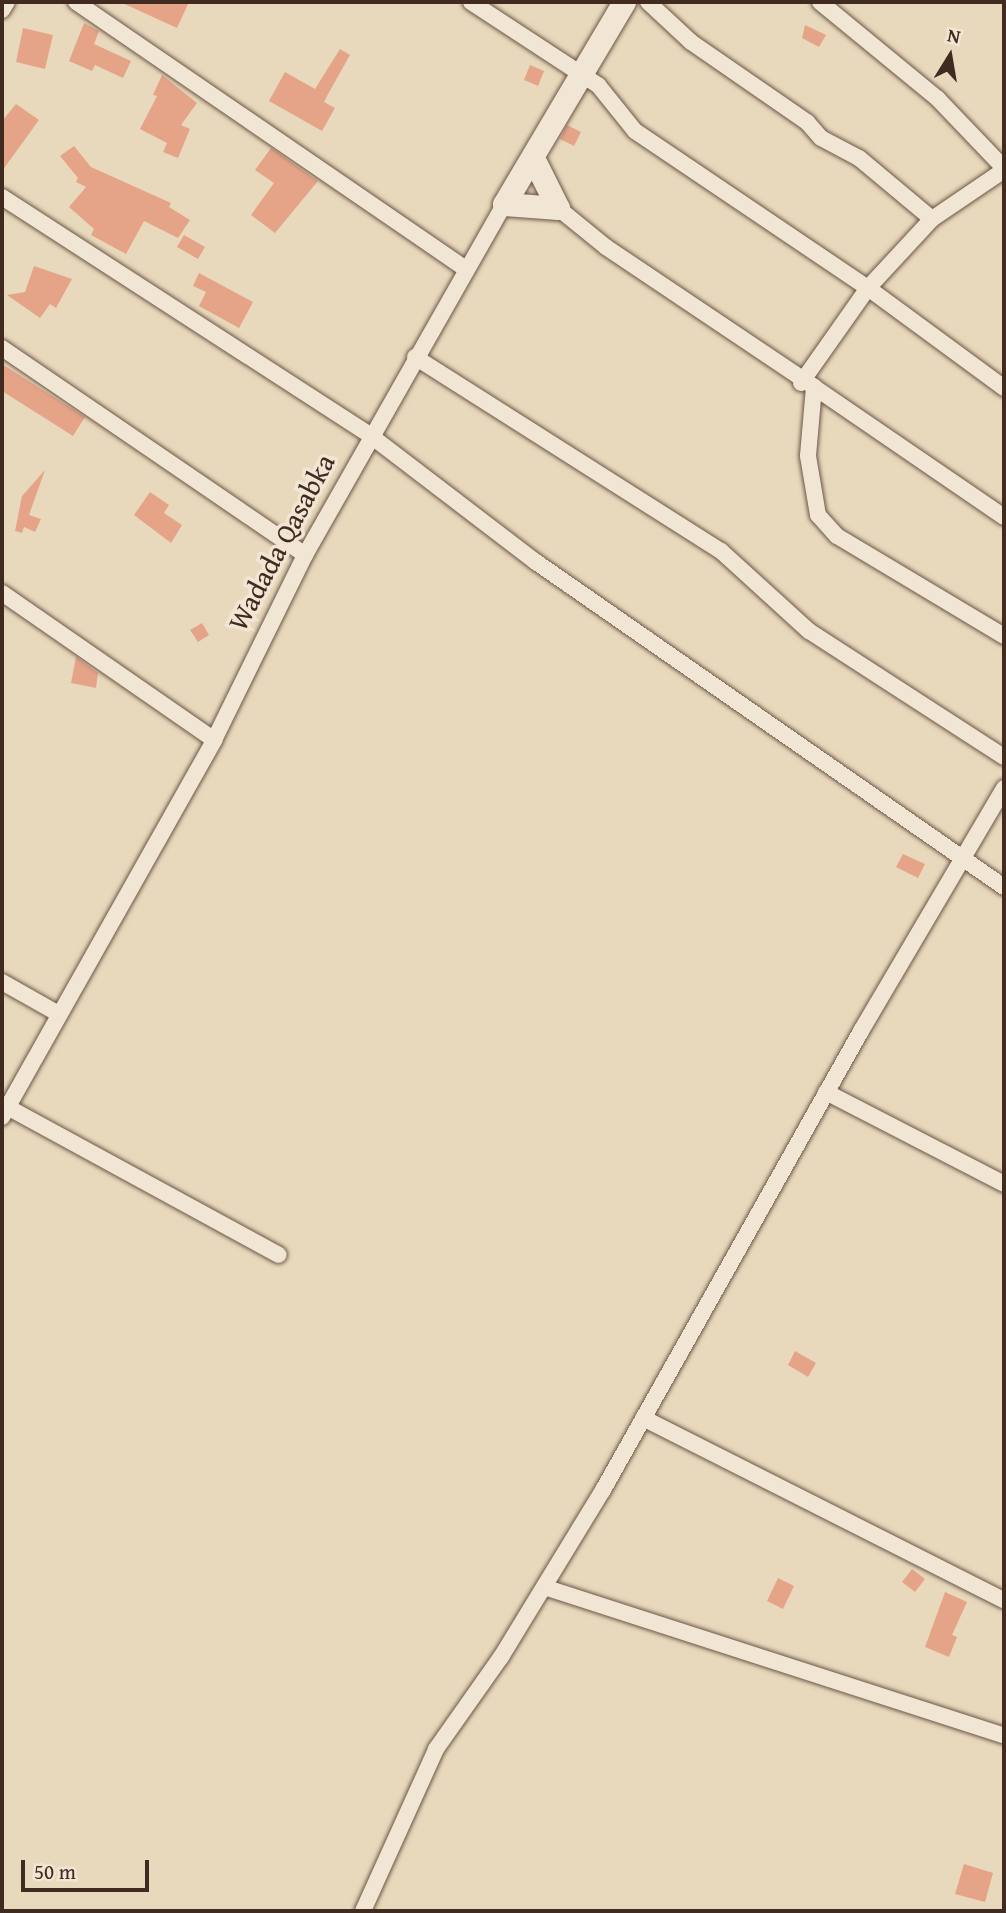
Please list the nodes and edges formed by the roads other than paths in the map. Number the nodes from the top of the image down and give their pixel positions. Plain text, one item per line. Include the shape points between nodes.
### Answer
1 (7, 2) edge
2 (471, 2) edge
3 (624, 2) edge
4 (648, 2) edge
5 (820, 2) edge
6 (85, 4) edge
7 (2, 10) edge
8 (581, 72) junction
9 (533, 158) junction
10 (1004, 169) edge
11 (2, 197) edge
12 (504, 204) junction
13 (558, 208) junction
14 (932, 219) junction
15 (464, 268) junction
16 (868, 288) junction
17 (2, 348) edge
18 (415, 357) junction
19 (807, 385) junction
20 (1004, 388) edge
21 (371, 436) junction
22 (1004, 517) edge
23 (305, 555) junction
24 (2, 593) edge
25 (1004, 636) edge
26 (214, 740) junction
27 (1004, 757) edge
28 (1004, 788) edge
29 (961, 861) junction
30 (1004, 887) edge
31 (2, 982) edge
32 (57, 1013) junction
33 (826, 1092) junction
34 (4, 1109) edge
35 (1004, 1184) edge
36 (279, 1255) dead end
37 (643, 1418) junction
38 (544, 1587) junction
39 (1004, 1600) edge
40 (1004, 1737) edge
41 (363, 1911) edge

1 - 7 street
2 - 8 street
3 - 8 street, Wadada Qasabka
4 - 14 street via 691,42 807,122 821,138 859,158
5 - 10 street via 938,99
6 - 15 street
8 - 9 street, Wadada Qasabka
8 - 16 street via 598,85 635,131
9 - 12 street, Wadada Qasabka
9 - 13 street
10 - 14 street
11 - 21 street
12 - 13 street
12 - 15 street, Wadada Qasabka
13 - 19 street via 606,247
14 - 16 street
15 - 18 street, Wadada Qasabka
16 - 19 street
16 - 20 street
17 - 23 street
18 - 21 street, Wadada Qasabka
18 - 27 street via 721,551 809,631
19 - 22 street
19 - 25 street via 808,456 818,515 837,536
21 - 23 street, Wadada Qasabka
21 - 29 street via 536,562
23 - 26 street, Wadada Qasabka
24 - 26 street
26 - 32 street, Wadada Qasabka
28 - 29 street
29 - 30 street
29 - 33 street
31 - 32 street
32 - 34 street, Wadada Qasabka
33 - 35 street
33 - 37 street
34 - 36 street
37 - 38 street
37 - 39 street
38 - 40 street
38 - 41 street via 436,1749

